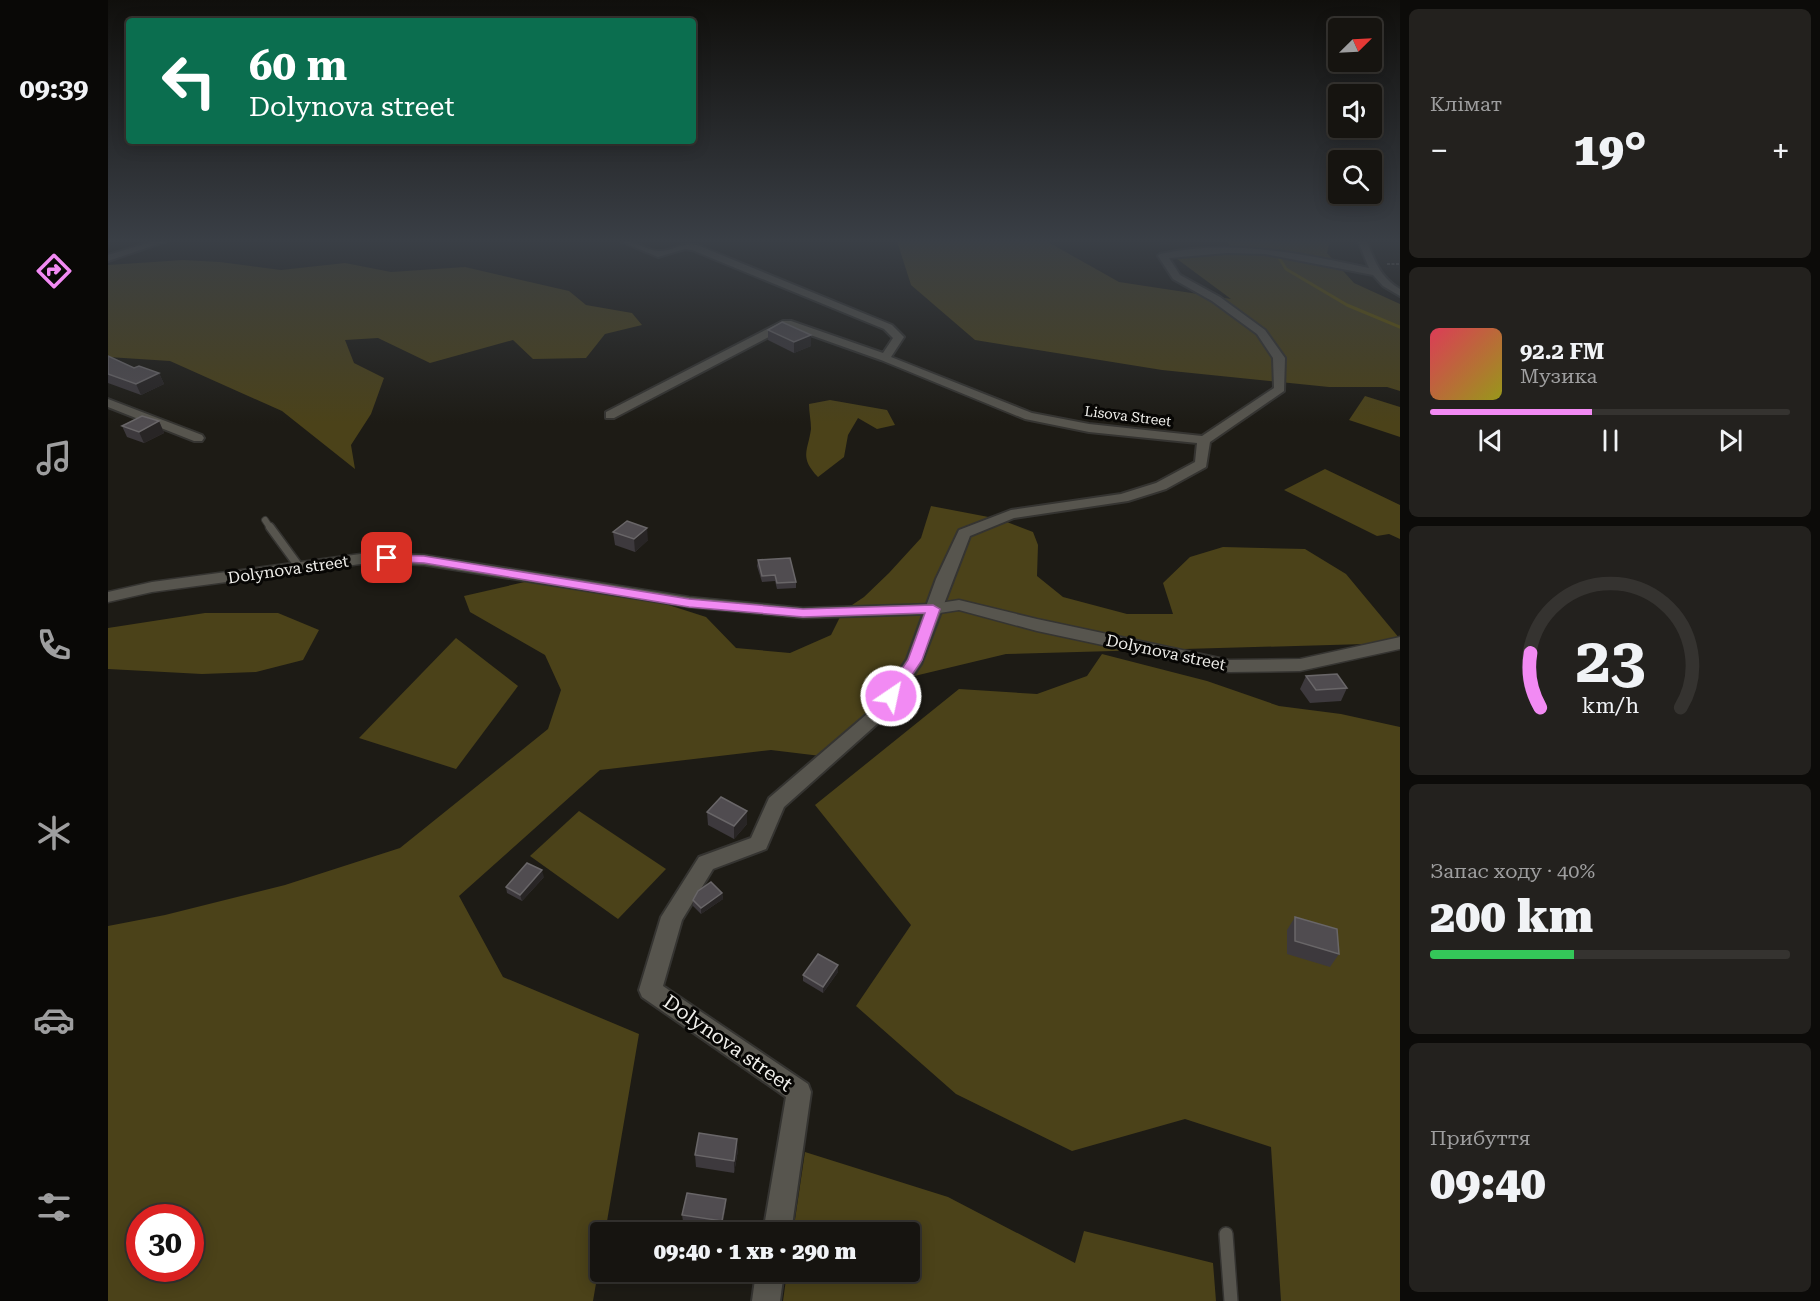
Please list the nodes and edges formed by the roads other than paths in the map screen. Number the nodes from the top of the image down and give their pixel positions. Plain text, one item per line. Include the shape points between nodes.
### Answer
1 (827, 302) edge
2 (1220, 302) edge
3 (885, 358) junction
4 (108, 402) edge
5 (610, 415) dead end
6 (198, 438) dead end
7 (1204, 440) junction
8 (265, 520) dead end
9 (300, 568) junction
10 (108, 597) edge
11 (933, 609) junction
12 (1400, 643) edge
13 (779, 1222) edge
14 (1226, 1234) dead end
15 (769, 1282) edge
16 (766, 1301) edge
17 (1231, 1301) edge

1 - 3 street via 888,327 899,337
2 - 7 street via 1261,332 1279,358 1280,389
3 - 5 street, Lisova Street via 788,323
3 - 7 street, Lisova Street via 1029,416 1089,428
4 - 6 street
7 - 11 street via 1201,464 1161,486 1123,498 1011,513 964,532
8 - 9 lane
9 - 10 street, Dolynova street via 152,587
9 - 11 street, Dolynova street via 368,558 424,560 689,603 803,613
11 - 12 street, Dolynova street via 959,605 1229,666 1300,664
11 - 13 street, Dolynova street via 915,660 880,712 776,803 759,843 706,863 672,917 651,990 799,1092
14 - 17 lane
15 - 16 street

